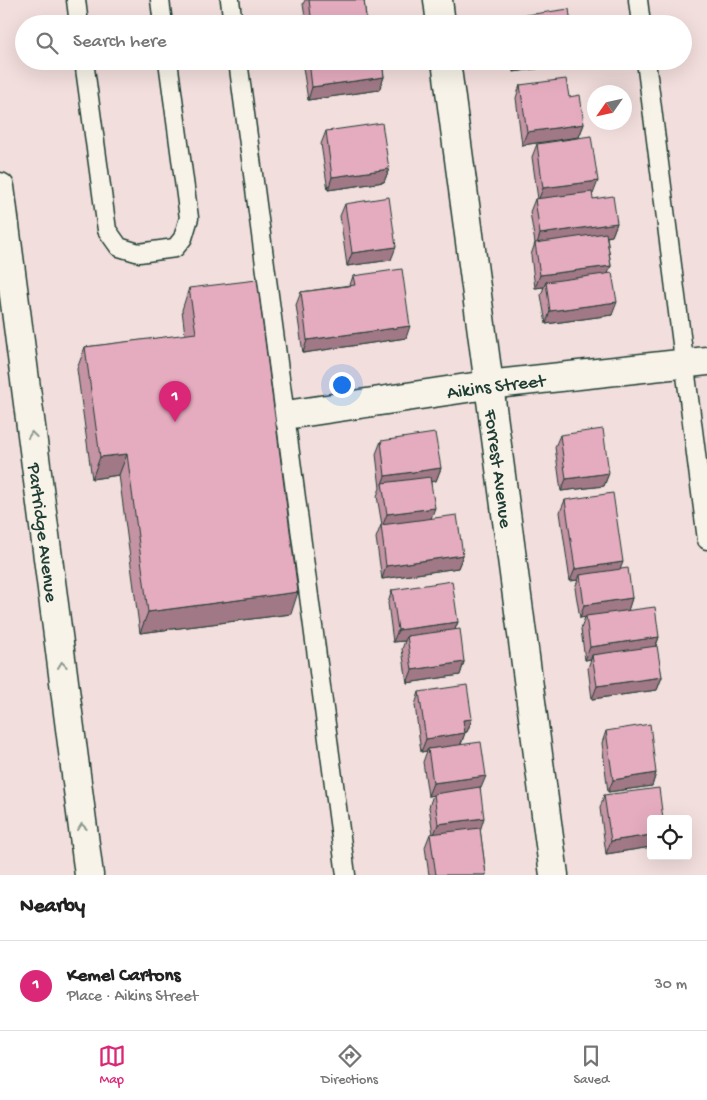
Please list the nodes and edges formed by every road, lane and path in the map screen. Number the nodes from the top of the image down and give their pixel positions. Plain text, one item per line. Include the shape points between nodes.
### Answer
1 (76, 0) edge
2 (160, 0) edge
3 (230, 0) edge
4 (438, 0) edge
5 (638, 0) edge
6 (78, 15) edge
7 (162, 15) edge
8 (232, 15) edge
9 (440, 15) edge
10 (640, 15) edge
11 (85, 70) edge
12 (169, 70) edge
13 (239, 70) edge
14 (447, 70) edge
15 (647, 70) edge
16 (0, 187) edge
17 (696, 362) edge
18 (487, 385) junction
19 (286, 415) junction
20 (707, 540) edge
21 (89, 875) edge
22 (346, 875) edge
23 (554, 875) edge

1 - 6 lane
2 - 7 lane
3 - 8 lane
4 - 9 street
5 - 10 lane
11 - 12 lane via 108,230 119,247 139,252 175,248 183,238 189,218
13 - 19 lane
14 - 18 street, Forrest Avenue
15 - 17 lane
21 -> 16 street, Partridge Avenue
17 - 18 street, Aikins Street
17 - 20 lane
18 - 19 street, Aikins Street
18 - 23 street, Forrest Avenue
19 - 22 lane

